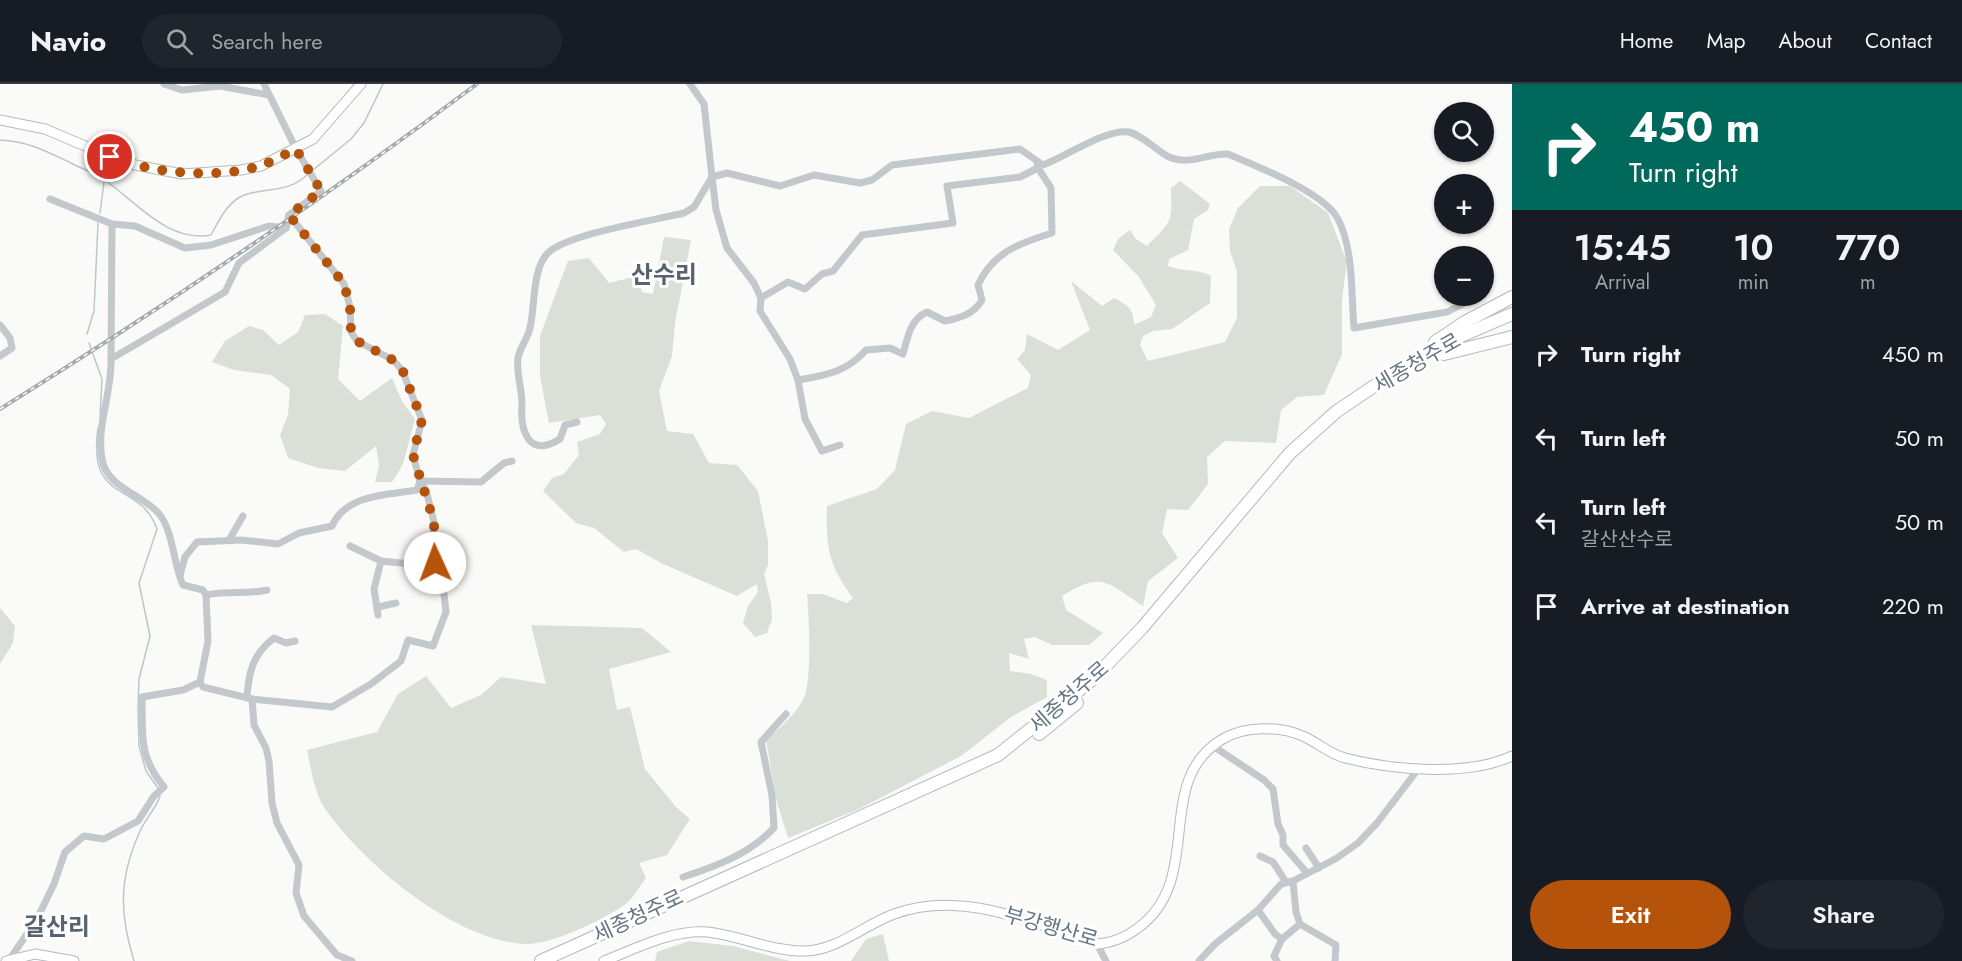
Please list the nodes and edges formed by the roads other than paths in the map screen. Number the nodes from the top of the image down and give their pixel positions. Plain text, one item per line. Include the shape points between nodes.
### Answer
1 (164, 84) edge
2 (264, 84) edge
3 (361, 84) edge
4 (690, 84) edge
5 (269, 96) junction
6 (0, 120) edge
7 (296, 149) junction
8 (1038, 165) junction
9 (712, 177) junction
10 (50, 199) dead end
11 (289, 215) junction
12 (112, 224) junction
13 (286, 228) junction
14 (1512, 297) edge
15 (761, 298) junction
16 (1459, 306) edge
17 (1512, 314) edge
18 (1512, 322) edge
19 (0, 325) edge
20 (1512, 337) edge
21 (1443, 354) junction
22 (0, 356) edge
23 (111, 359) junction
24 (1415, 361) junction
25 (798, 380) junction
26 (577, 422) dead end
27 (840, 445) dead end
28 (512, 461) dead end
29 (420, 481) junction
30 (243, 516) dead end
31 (229, 540) junction
32 (350, 546) dead end
33 (432, 552) junction
34 (381, 561) junction
35 (180, 577) junction
36 (267, 590) dead end
37 (207, 595) junction
38 (396, 603) dead end
39 (378, 607) junction
40 (378, 615) dead end
41 (295, 641) dead end
42 (200, 682) junction
43 (250, 697) junction
44 (786, 714) dead end
45 (1213, 746) junction
46 (1512, 756) edge
47 (1419, 768) junction
48 (1306, 848) dead end
49 (1260, 855) dead end
50 (1318, 868) junction
51 (1307, 873) junction
52 (683, 877) dead end
53 (1290, 882) junction
54 (1258, 910) junction
55 (1300, 924) junction
56 (1282, 939) junction
57 (1096, 944) junction
58 (7, 960) edge
59 (74, 961) edge
60 (352, 961) edge
61 (541, 961) edge
62 (559, 961) edge
63 (604, 961) edge
64 (1106, 961) edge
65 (1200, 961) edge
66 (1277, 961) edge
67 (1335, 961) edge

1 - 5 street via 182,90 220,86
2 - 5 street
3 - 7 street via 313,139
4 - 9 street via 704,104
5 - 7 street
6 - 7 street via 45,129 125,163 182,174 261,166
7 - 11 street via 321,191
8 - 9 street via 1020,149 892,165 872,180 860,183 814,175 780,186 727,173
8 - 15 street via 1020,177 948,186 953,224 862,235 833,271 822,274 805,289 788,282
8 - 16 street via 1108,135 1128,132 1170,158 1190,161 1216,153 1228,154 1302,187 1338,217 1347,244 1354,328 1447,312
8 - 25 street via 1051,188 1052,234 1005,252 986,268 978,285 980,305 964,317 945,321 927,312 920,316 914,321 903,354 890,348 866,350 836,373
9 - 15 street via 727,248 748,273
9 - 26 street via 694,207 684,213 594,233 549,252 542,262 531,326 518,357 522,427 527,438 540,446 561,439 565,425
10 - 12 street
11 - 13 street
11 - 29 street via 344,284 351,332 357,341 402,369 422,420 413,455
12 - 13 street via 135,226 185,248 211,245 268,226
12 - 23 street
13 - 23 street via 239,263 225,292
14 - 24 highway via 1446,334
15 - 25 street via 760,311 790,359
17 - 24 highway, 세종청주로
18 - 21 highway, 세종청주로
19 - 22 street via 12,348
20 - 21 highway
21 - 62 highway, 세종청주로 via 1394,380 1333,423 1278,476 1093,690 1013,753 944,789
23 - 35 street via 112,379 100,438 102,462 110,478 160,516
24 - 61 highway, 세종청주로 via 1337,411 1290,453 1093,680 998,755
25 - 27 street via 805,419 814,441 822,451
28 - 29 street via 481,482
29 - 31 street via 417,490 360,499 325,530 299,533 278,544
29 - 33 street via 434,522
30 - 31 street
31 - 35 street via 197,542 185,557
32 - 34 street
33 - 34 street via 405,565
33 - 43 street via 443,585 446,612 433,645 408,640 401,661 372,684 332,707
34 - 39 street via 374,589
35 - 37 street via 183,585 203,590
36 - 37 street
37 - 42 street via 208,640
38 - 39 street
39 - 40 street
41 - 43 street via 286,643 274,638 261,648 251,665
42 - 43 street via 203,687
42 - 58 street via 183,690 142,697 143,750 149,769 164,787 138,821 104,840 84,836 65,852 36,921
43 - 60 street via 254,725 269,761 277,823 299,865 296,893 304,916 337,955
44 - 52 street via 761,742 774,828 725,863
45 - 47 street, 부강행산로 via 1237,733 1272,730 1298,735 1344,758
45 - 51 street via 1273,789 1283,844
45 - 57 street, 부강행산로 via 1196,767 1185,791 1173,880 1164,901 1149,920 1129,934 1117,941
46 - 47 street, 부강행산로 via 1477,766
47 - 50 street via 1371,830
48 - 50 street
49 - 53 street via 1273,862
50 - 51 street
51 - 53 street
53 - 54 street via 1281,884
53 - 55 street
54 - 56 street
54 - 65 street
55 - 56 street
55 - 67 street via 1336,945
56 - 66 street via 1274,956
57 - 63 street, 부강행산로 via 991,909 944,904 907,909 840,942 808,951 775,949 701,932 655,941
57 - 64 street
58 - 59 street via 35,954

